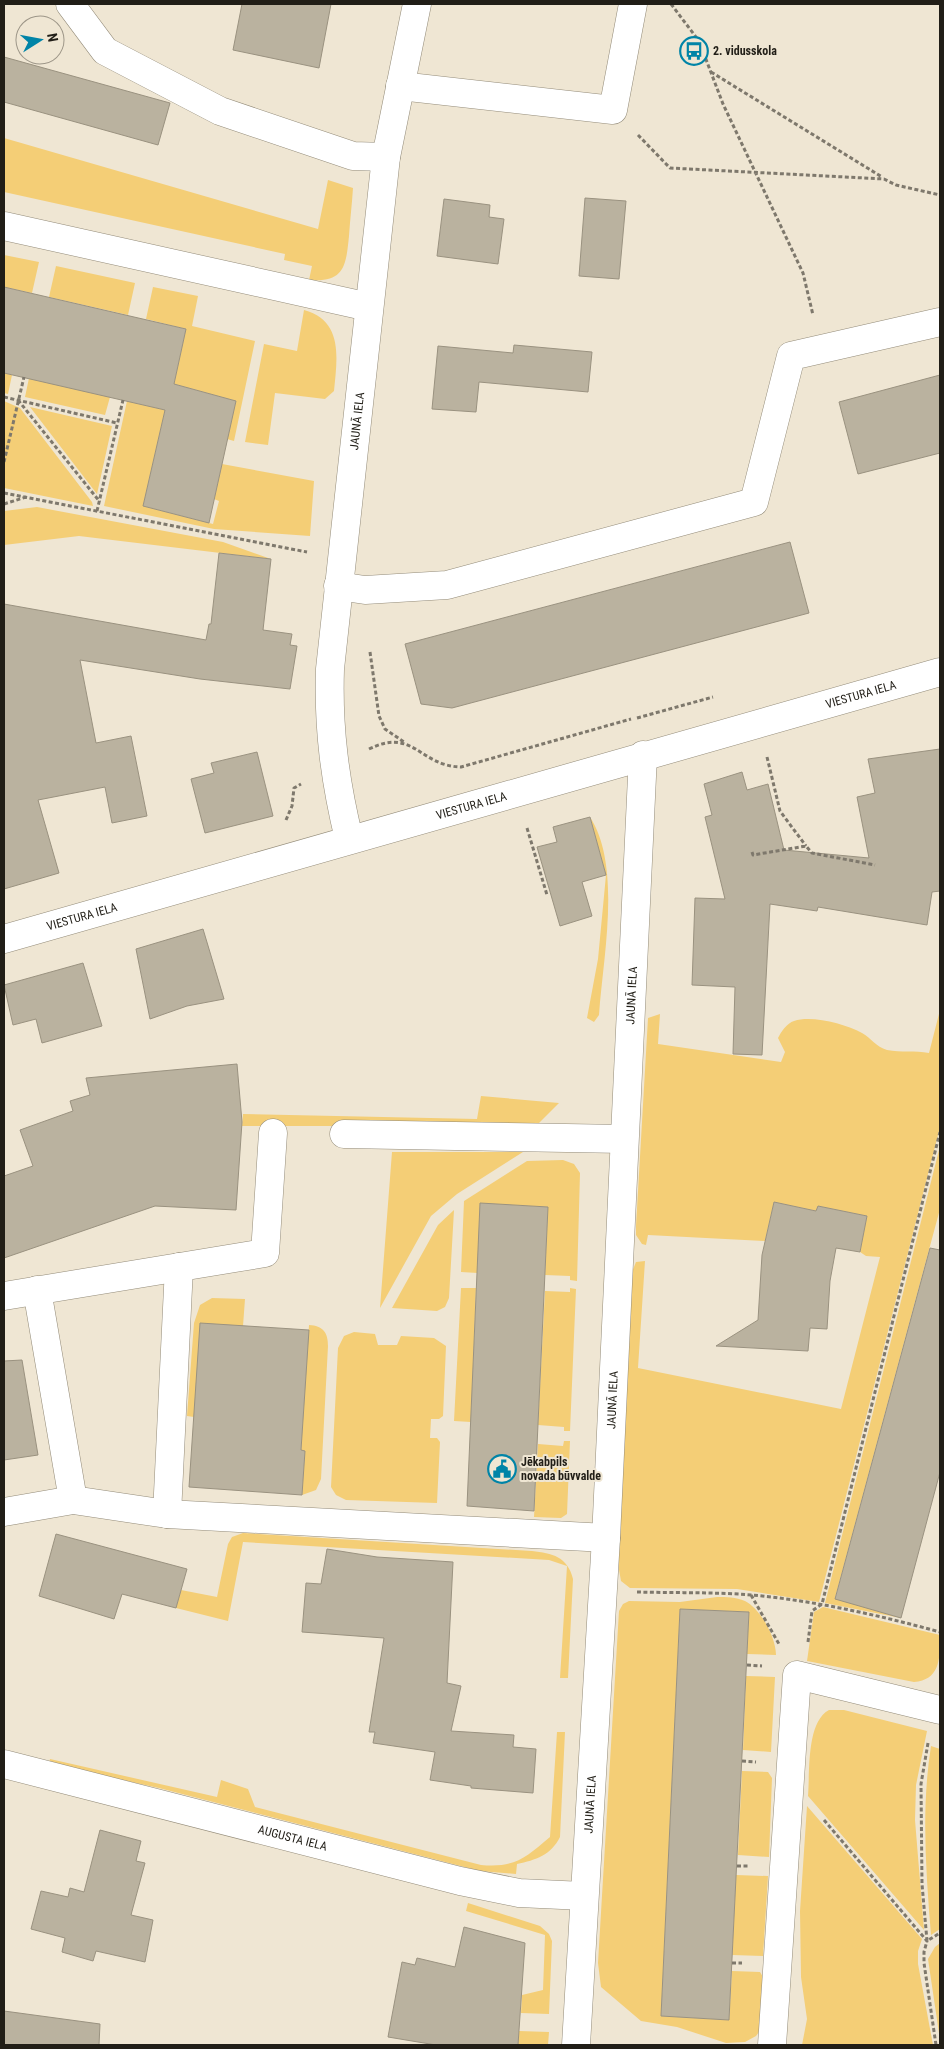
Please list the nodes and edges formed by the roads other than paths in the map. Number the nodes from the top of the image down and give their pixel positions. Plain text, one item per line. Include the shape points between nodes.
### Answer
1 (70, 4) edge
2 (417, 4) edge
3 (633, 4) edge
4 (400, 86) junction
5 (386, 157) junction
6 (4, 226) edge
7 (369, 307) junction
8 (940, 322) edge
9 (338, 586) junction
10 (940, 672) edge
11 (643, 755) junction
12 (349, 839) junction
13 (4, 939) edge
14 (273, 1133) dead end
15 (344, 1134) dead end
16 (624, 1139) junction
17 (179, 1267) junction
18 (37, 1290) junction
19 (4, 1296) edge
20 (73, 1500) junction
21 (4, 1512) edge
22 (167, 1514) junction
23 (606, 1538) junction
24 (936, 1722) edge
25 (4, 1764) edge
26 (584, 1896) junction
27 (576, 2045) edge
28 (772, 2045) edge

1 - 5 street via 105,51 220,111 353,156
2 - 4 street, JAUNĀ IELA
3 - 4 street via 613,110
4 - 5 street, JAUNĀ IELA
5 - 7 street, JAUNĀ IELA
6 - 7 street
7 - 9 street, JAUNĀ IELA
8 - 9 street via 791,356 754,502 447,585 365,590
9 - 12 street, JAUNĀ IELA via 329,687 333,766
10 - 11 street, VIESTURA IELA
11 - 12 street, VIESTURA IELA
11 - 16 street, JAUNĀ IELA
12 - 13 street, VIESTURA IELA
14 - 17 street via 265,1253
15 - 16 street
16 - 23 street, JAUNĀ IELA
17 - 18 street
17 - 22 street
18 - 19 street
18 - 20 street
20 - 21 street
20 - 22 street
22 - 23 street
23 - 26 street, JAUNĀ IELA
24 - 28 street via 797,1675
25 - 26 street, AUGUSTA IELA via 460,1881 519,1893
26 - 27 street, JAUNĀ IELA

